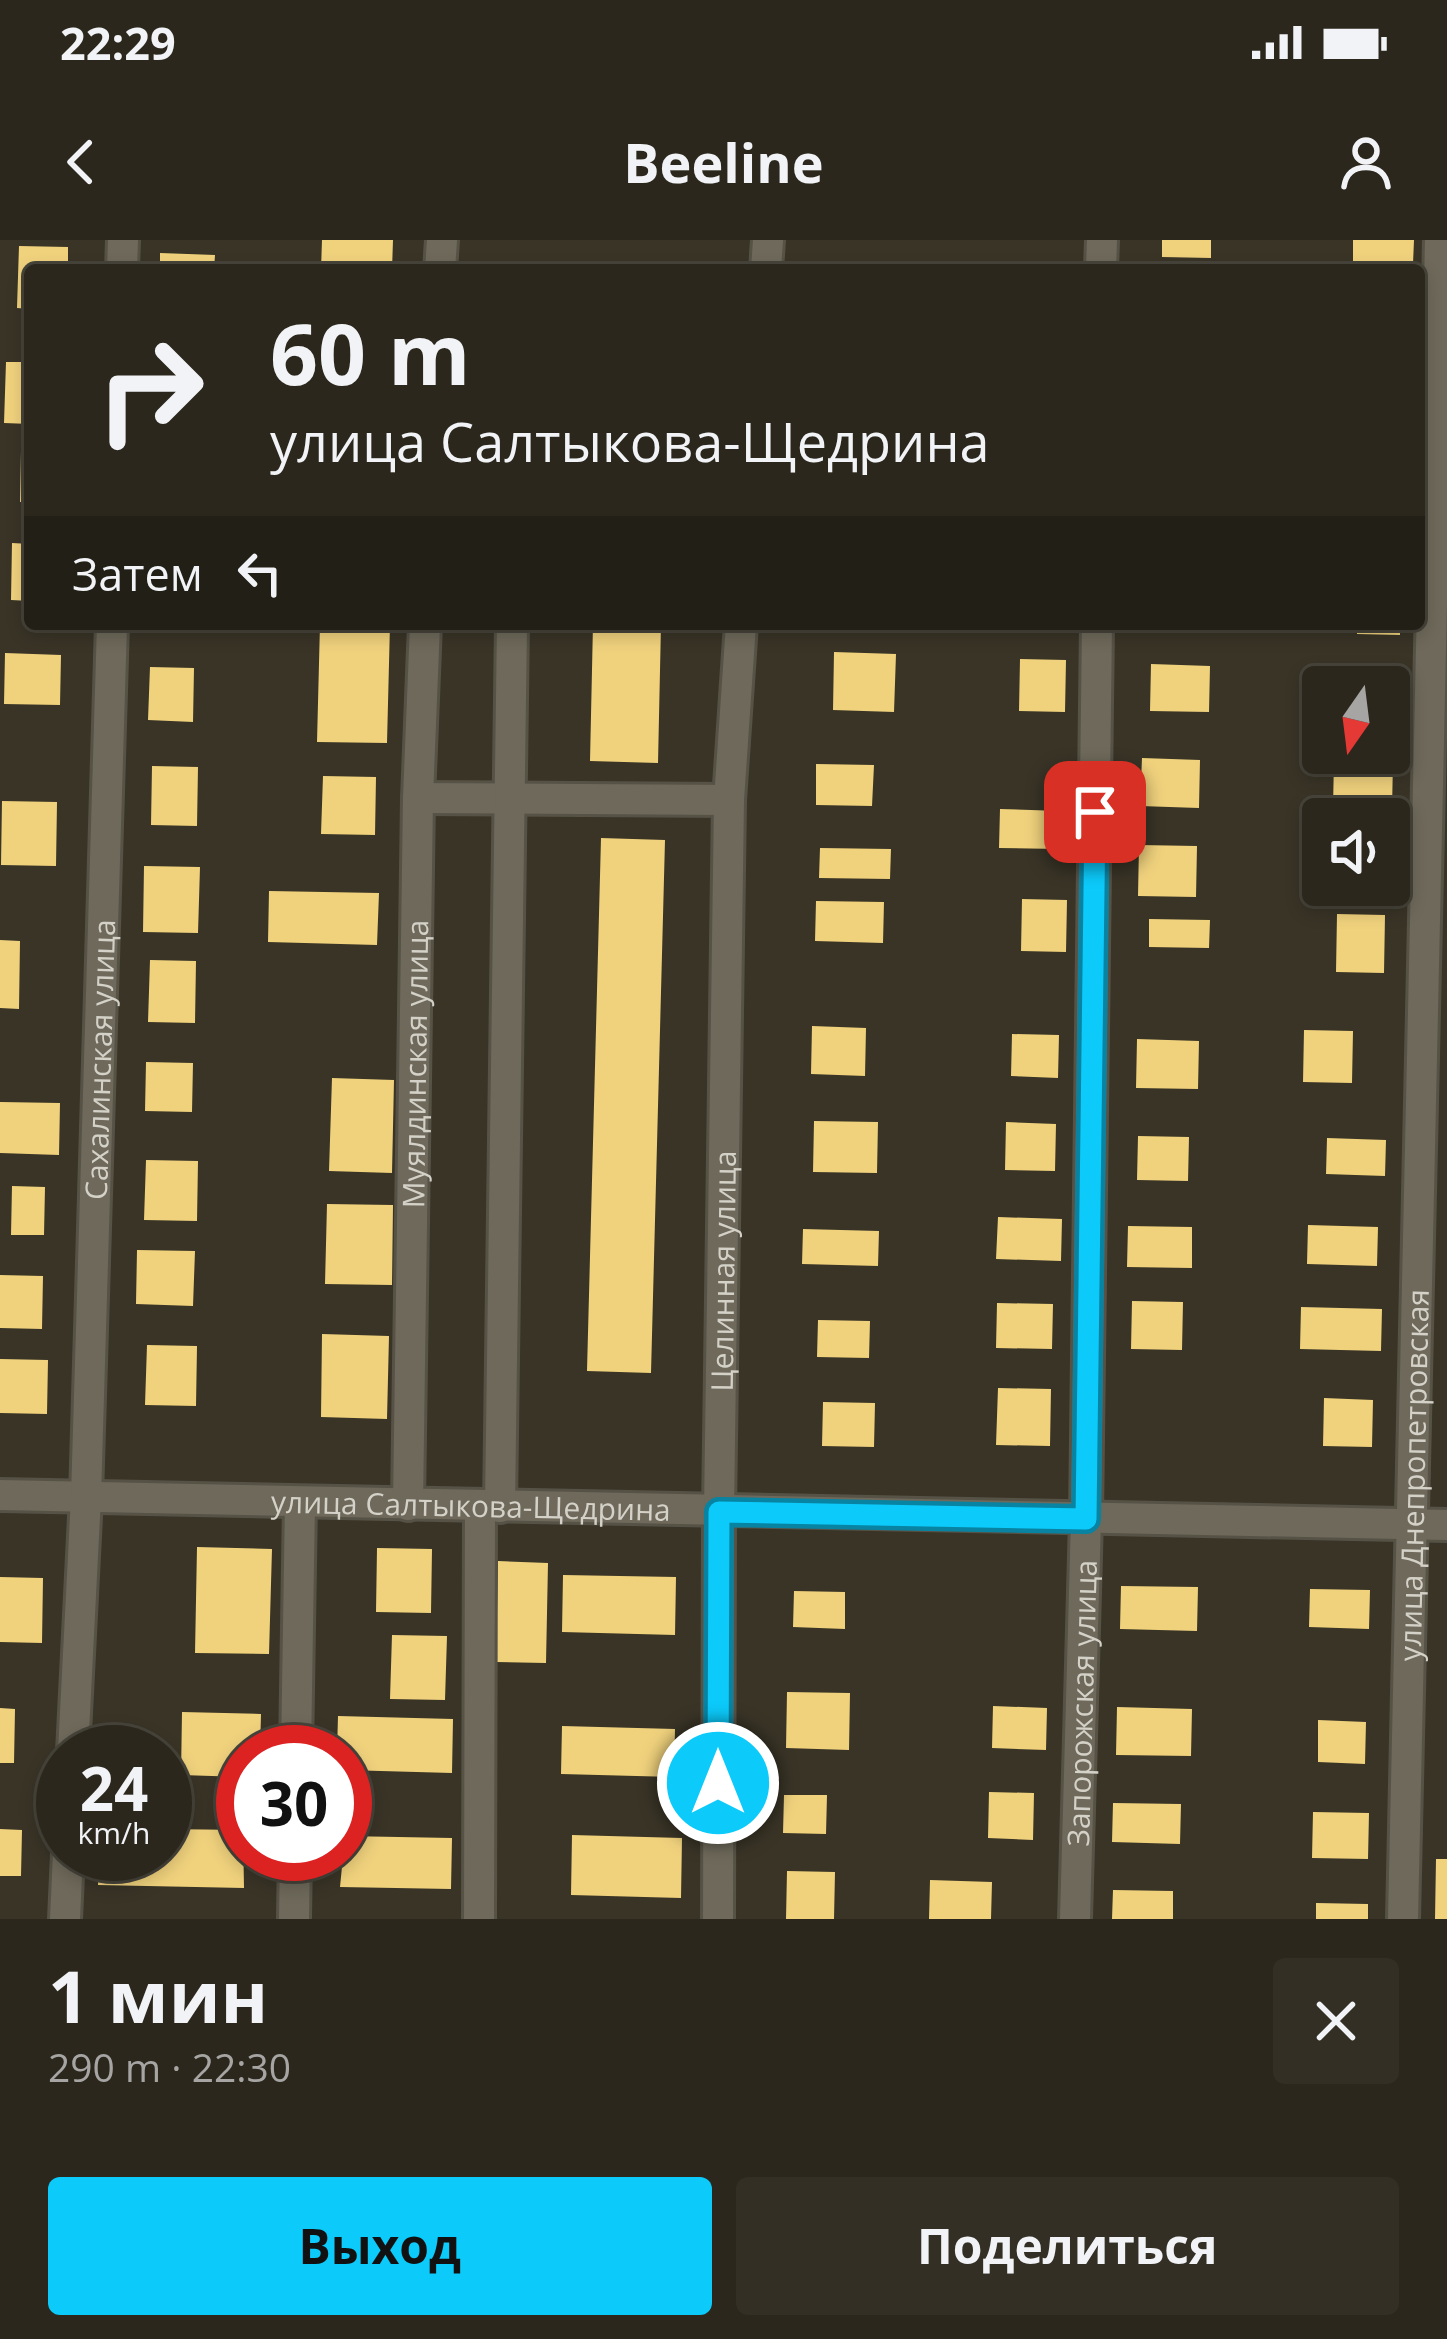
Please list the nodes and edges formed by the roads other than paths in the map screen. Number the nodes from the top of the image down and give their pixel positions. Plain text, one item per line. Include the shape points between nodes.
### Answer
1 (1440, 240) edge
2 (112, 630) edge
3 (425, 630) edge
4 (512, 630) edge
5 (741, 630) edge
6 (1097, 630) edge
7 (418, 798) junction
8 (507, 798) junction
9 (729, 800) junction
10 (0, 1495) edge
11 (86, 1497) junction
12 (301, 1502) junction
13 (407, 1505) junction
14 (490, 1507) junction
15 (719, 1512) junction
16 (1086, 1519) junction
17 (1414, 1524) junction
18 (1447, 1525) edge
19 (75, 1725) edge
20 (297, 1725) edge
21 (67, 1881) edge
22 (295, 1881) edge
23 (65, 1919) edge
24 (294, 1919) edge
25 (478, 1919) edge
26 (718, 1919) edge
27 (1075, 1919) edge
28 (1403, 1919) edge

1 - 17 street, улица Днепропетровская
2 - 11 street, Сахалинская улица
3 - 7 street, Муялдинская улица
4 - 8 street
5 - 9 street, Целинная улица
6 - 16 street, Запорожская улица
7 - 8 street
7 - 13 street, Муялдинская улица
8 - 9 street
8 - 14 street
9 - 15 street, Целинная улица
10 - 11 street, улица Салтыкова-Щедрина
11 - 12 street, улица Салтыкова-Щедрина
11 - 19 street, Сахалинская улица
12 - 13 street, улица Салтыкова-Щедрина
12 - 20 street
13 - 14 street, улица Салтыкова-Щедрина
14 - 15 street, улица Салтыкова-Щедрина
14 - 25 street
15 - 16 street, улица Салтыкова-Щедрина
15 - 26 street, Целинная улица
16 - 17 street, улица Салтыкова-Щедрина
16 - 27 street, Запорожская улица
17 - 18 street, улица Салтыкова-Щедрина
17 - 28 street, улица Днепропетровская
21 - 23 street
22 - 24 street

